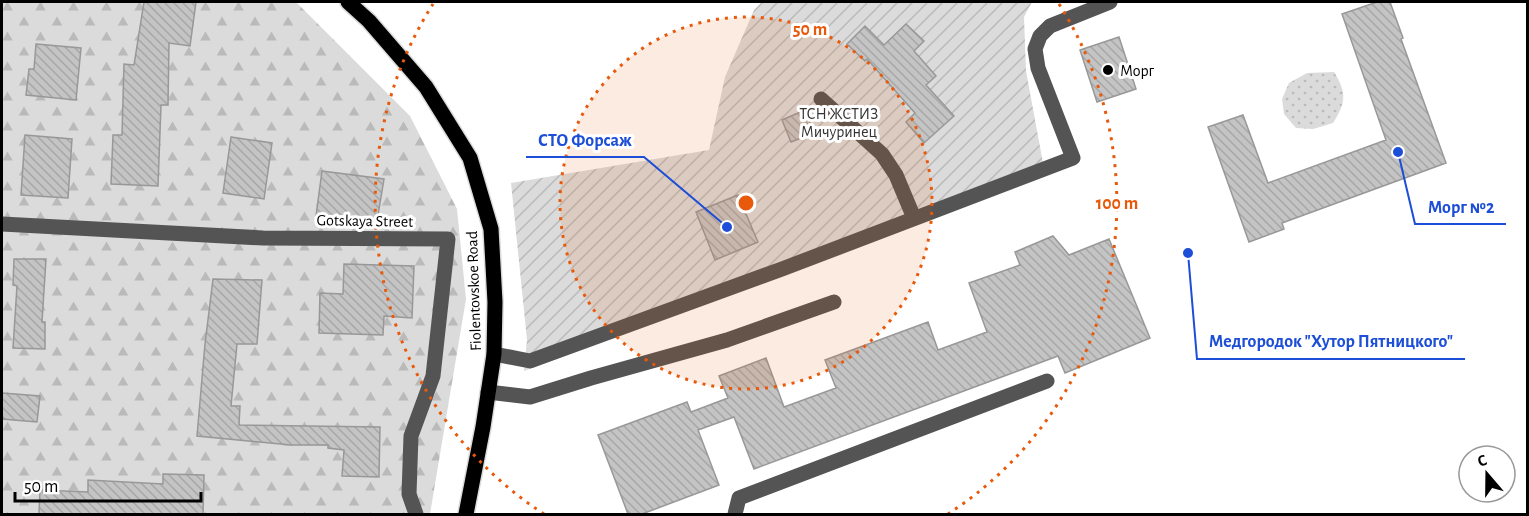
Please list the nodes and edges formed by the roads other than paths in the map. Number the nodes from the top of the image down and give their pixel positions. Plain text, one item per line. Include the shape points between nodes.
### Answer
1 (348, 2) edge
2 (1110, 2) edge
3 (821, 99) dead end
4 (914, 218) junction
5 (2, 224) edge
6 (834, 302) dead end
7 (494, 354) junction
8 (1047, 381) dead end
9 (488, 392) junction
10 (416, 514) edge
11 (466, 514) edge
12 (735, 514) edge

1 - 7 main road, Fiolentovskoe Road via 426,87 470,158 492,230
2 - 4 street via 1050,26 1035,49 1038,68 1073,158
3 - 4 street via 882,154 896,175
4 - 7 street via 530,361
5 - 10 street, Gotskaya Street via 263,238 448,239 433,376 411,436 409,494
6 - 9 street via 727,340 530,397
7 - 9 main road, Fiolentovskoe Road
8 - 12 street via 739,498
9 - 11 main road, Fiolentovskoe Road

